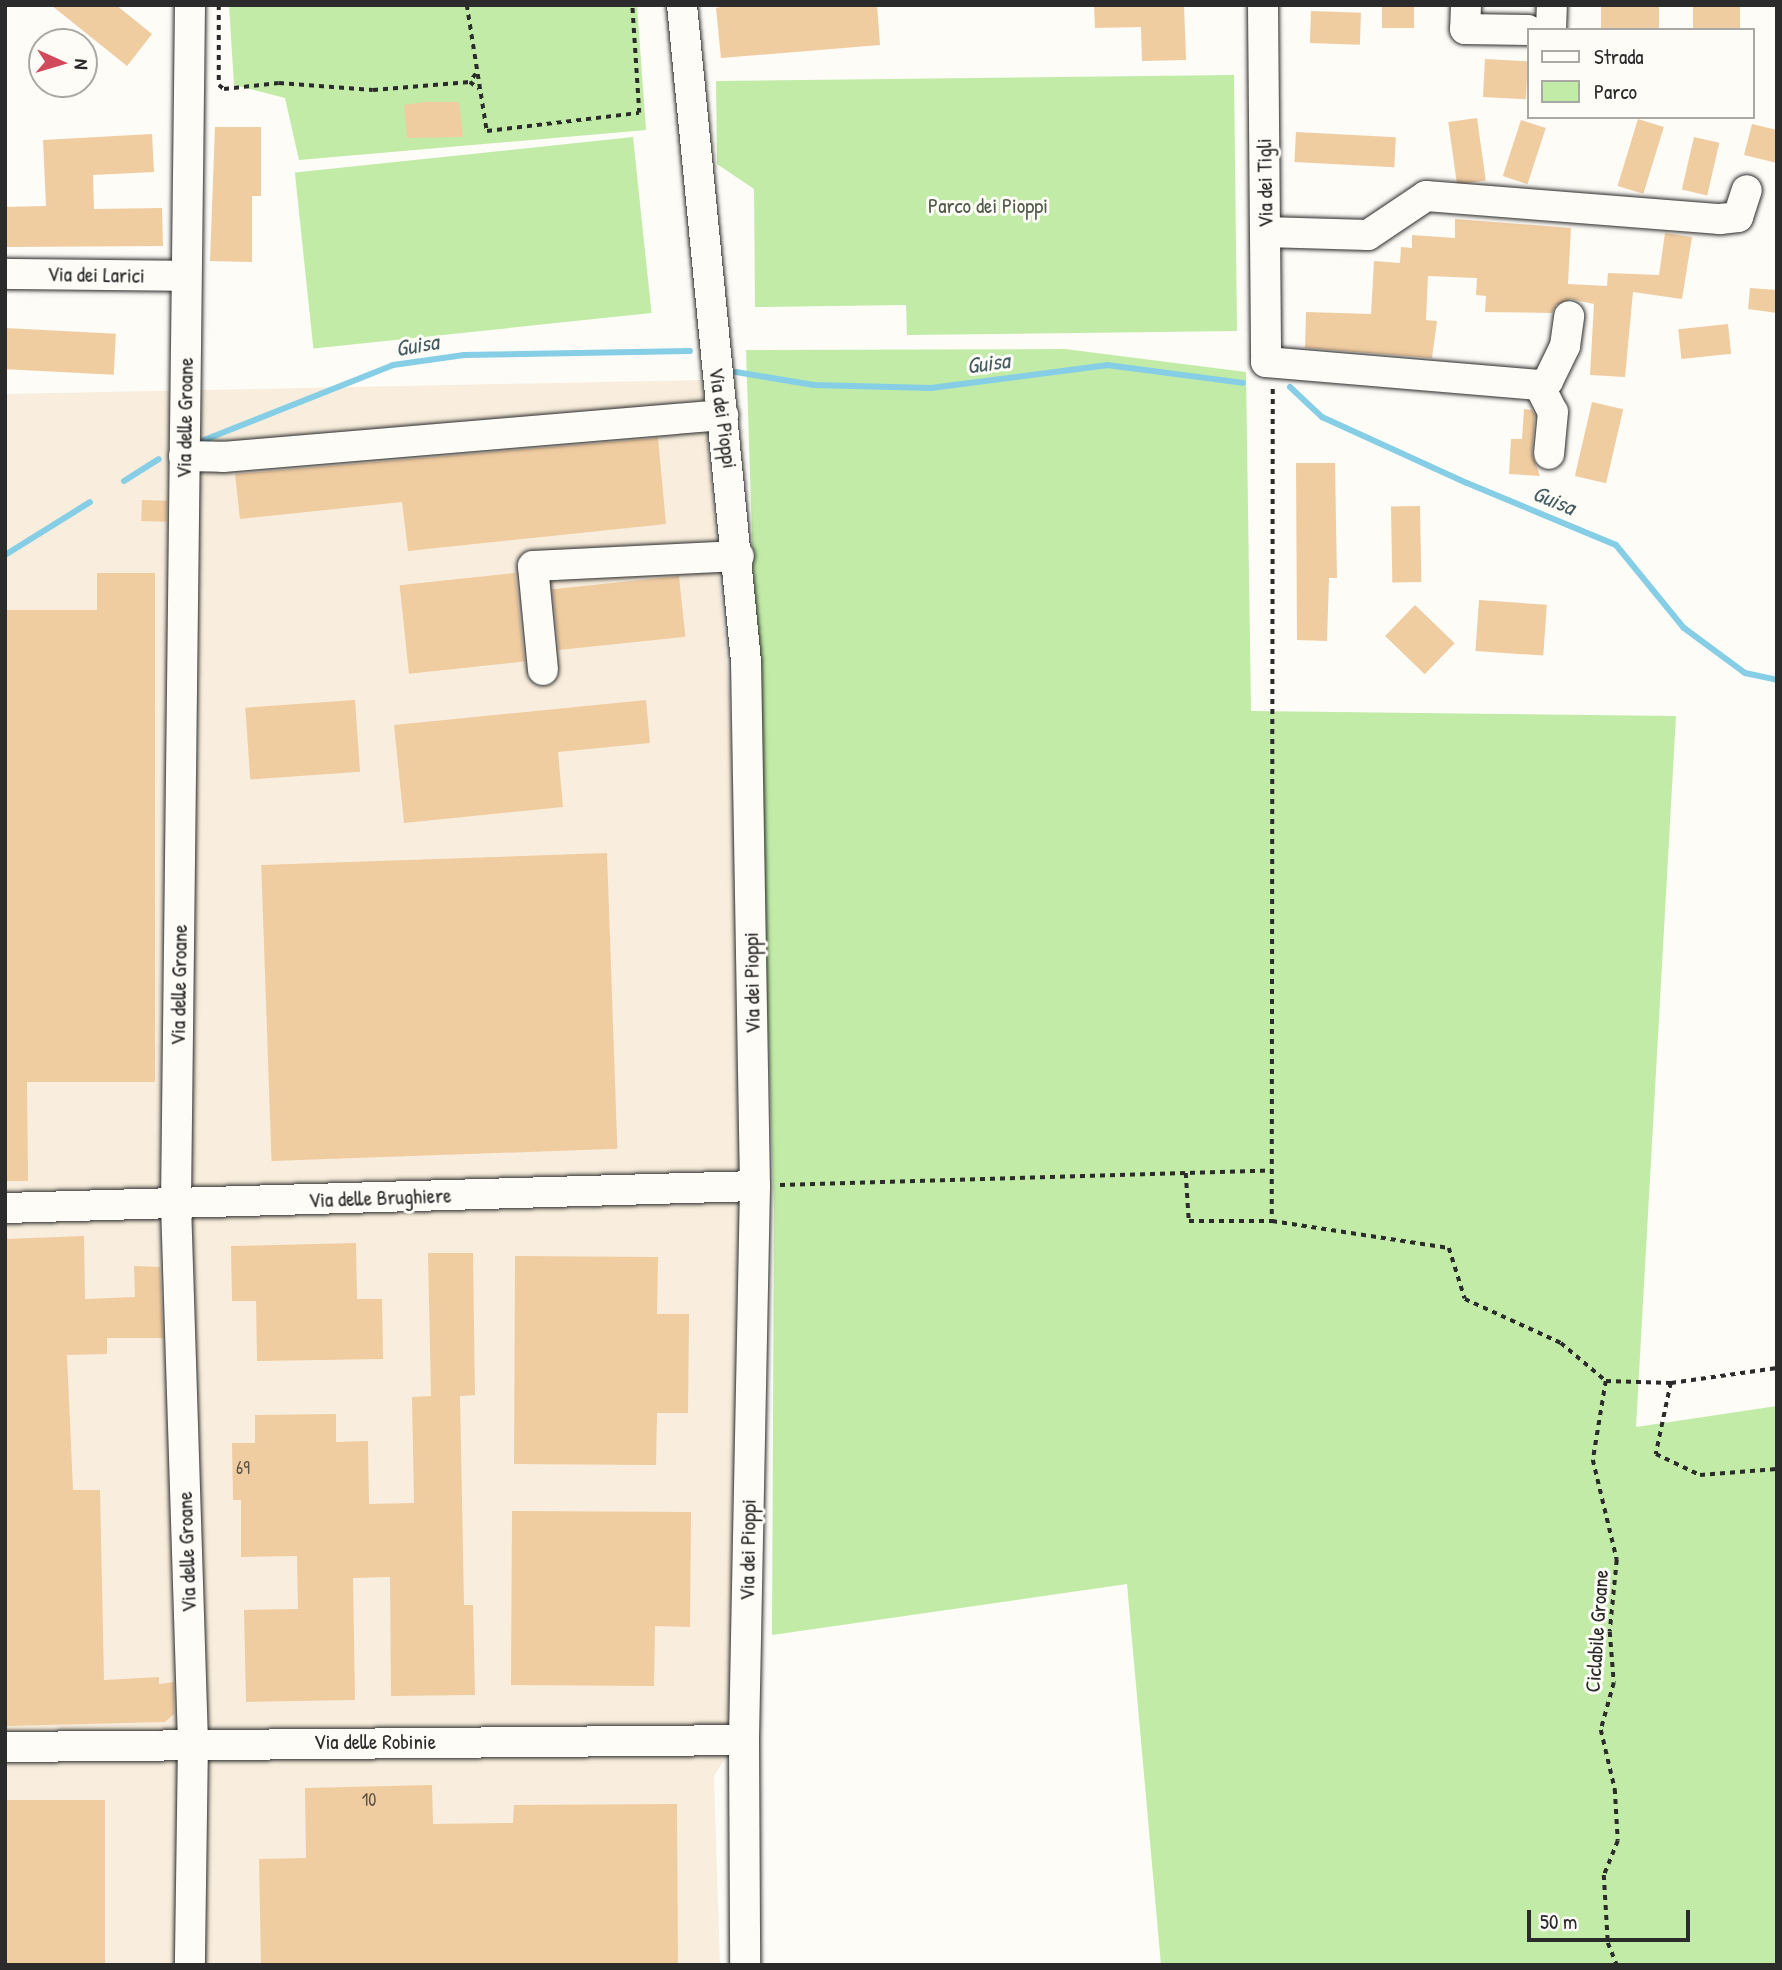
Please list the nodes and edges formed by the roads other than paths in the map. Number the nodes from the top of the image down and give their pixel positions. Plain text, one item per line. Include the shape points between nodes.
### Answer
1 (190, 5) edge
2 (682, 5) edge
3 (1263, 5) edge
4 (1466, 5) edge
5 (1552, 5) edge
6 (1551, 28) edge
7 (1526, 30) edge
8 (1747, 190) dead end
9 (1265, 232) junction
10 (5, 274) edge
11 (186, 276) junction
12 (1569, 316) dead end
13 (1539, 385) junction
14 (723, 415) junction
15 (1549, 454) dead end
16 (184, 456) junction
17 (739, 556) junction
18 (543, 670) dead end
19 (755, 1186) junction
20 (176, 1204) junction
21 (5, 1208) edge
22 (744, 1740) junction
23 (193, 1742) junction
24 (5, 1746) edge
25 (190, 1965) edge
26 (745, 1965) edge

1 - 11 street, Via delle Groane
2 - 14 street, Via dei Pioppi via 709,312
3 - 9 street, Via dei Tigli
4 - 7 street via 1465,29
5 - 6 street
8 - 9 street via 1738,217 1720,219 1426,196 1368,235
9 - 13 street, Via dei Tigli via 1266,362
10 - 11 street, Via dei Larici
11 - 16 street, Via delle Groane
12 - 13 street via 1566,346 1548,381
13 - 15 street via 1553,412
14 - 16 street
14 - 17 street, Via dei Pioppi
16 - 20 street, Via delle Groane
17 - 18 street via 533,566
17 - 19 street, Via dei Pioppi via 746,661
19 - 20 street, Via delle Brughiere
19 - 22 street, Via dei Pioppi
20 - 21 street, Via delle Brughiere
20 - 23 street, Via delle Groane
22 - 23 street, Via delle Robinie
22 - 26 street, Via dei Pioppi
23 - 24 street, Via delle Robinie
23 - 25 street, Via delle Groane

